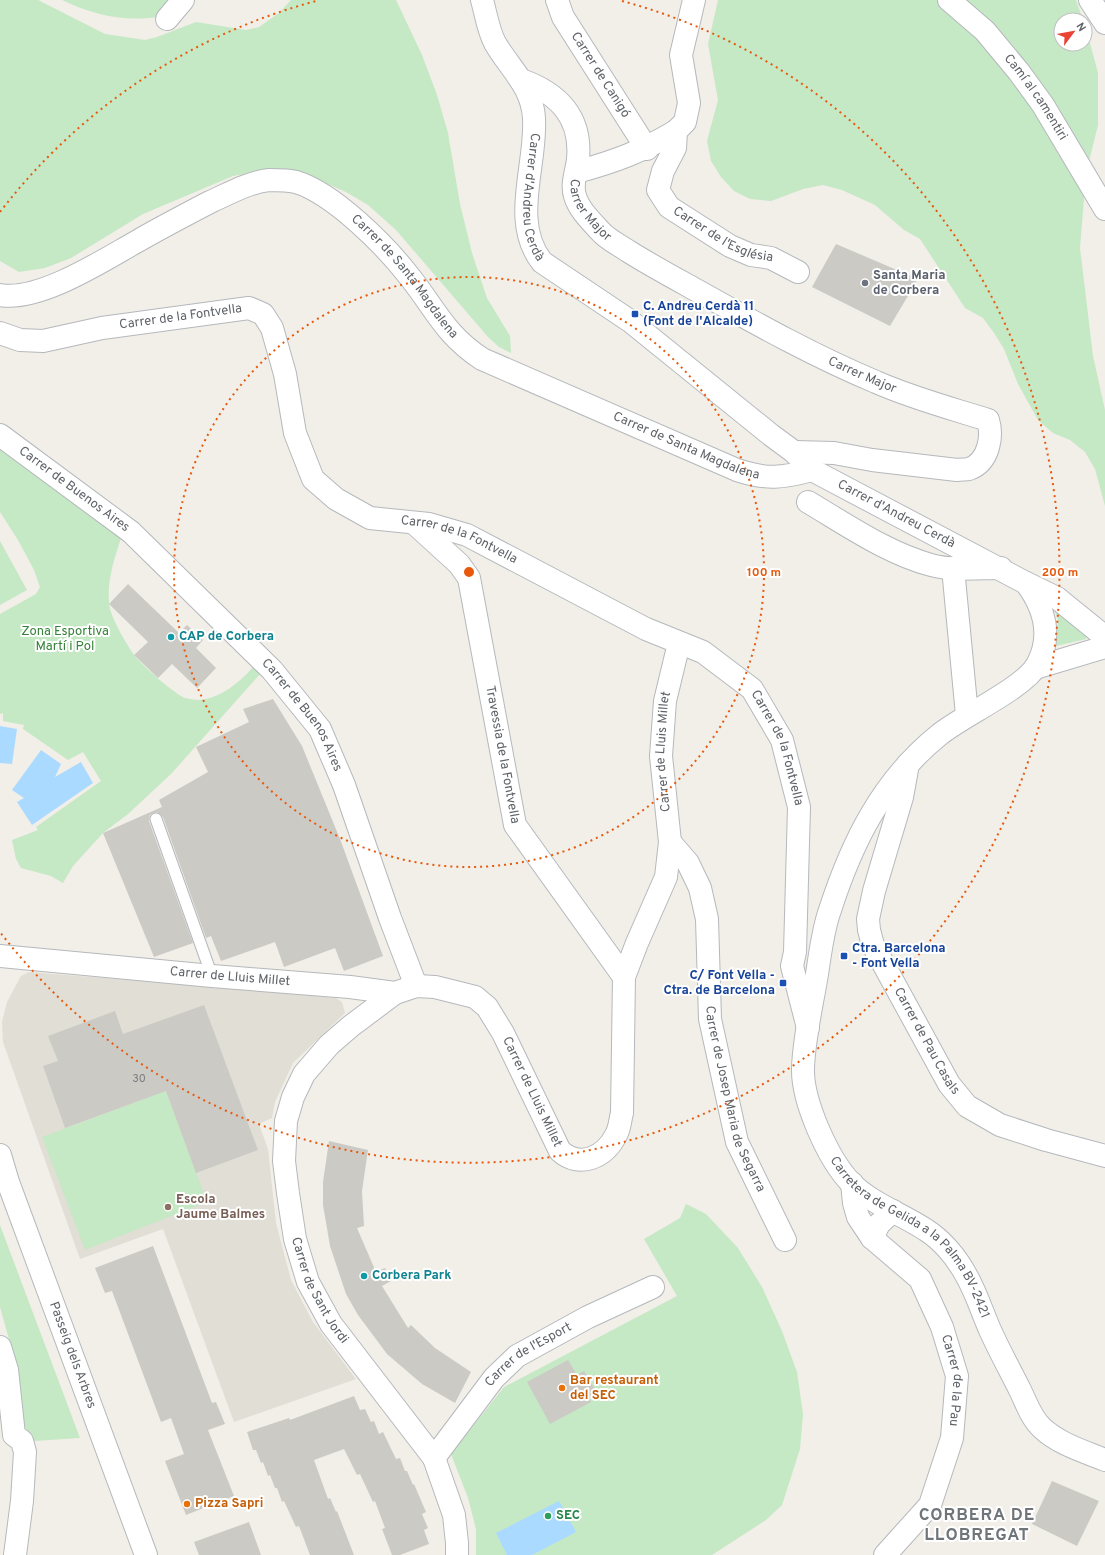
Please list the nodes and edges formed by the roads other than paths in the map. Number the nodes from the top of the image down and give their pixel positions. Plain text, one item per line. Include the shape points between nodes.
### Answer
1 (183, 0) edge
2 (482, 0) edge
3 (557, 0) edge
4 (694, 0) edge
5 (949, 0) edge
6 (1090, 0) edge
7 (167, 20) dead end
8 (1105, 23) edge
9 (522, 80) junction
10 (676, 131) junction
11 (647, 148) junction
12 (576, 172) junction
13 (1105, 209) edge
14 (798, 272) dead end
15 (0, 295) edge
16 (3, 337) edge
17 (0, 435) edge
18 (794, 452) junction
19 (812, 470) junction
20 (808, 502) dead end
21 (413, 522) junction
22 (953, 568) junction
23 (1001, 568) junction
24 (1026, 583) junction
25 (1105, 637) edge
26 (679, 643) junction
27 (1105, 647) edge
28 (1035, 668) junction
29 (967, 716) junction
30 (908, 764) junction
31 (156, 819) dead end
32 (670, 842) junction
33 (795, 952) junction
34 (0, 956) edge
35 (818, 968) junction
36 (212, 976) junction
37 (624, 977) junction
38 (416, 986) junction
39 (350, 987) junction
40 (395, 993) junction
41 (359, 1018) junction
42 (808, 1028) junction
43 (0, 1156) edge
44 (1105, 1156) edge
45 (4, 1183) edge
46 (852, 1183) junction
47 (893, 1211) junction
48 (872, 1238) junction
49 (785, 1240) dead end
50 (653, 1286) dead end
51 (0, 1347) edge
52 (7, 1440) edge
53 (434, 1458) junction
54 (1105, 1460) edge
55 (15, 1555) edge
56 (146, 1555) edge
57 (457, 1555) edge
58 (885, 1555) edge

1 - 7 street
2 - 9 street, Carrer d'Andreu Cerdà via 495,42
3 - 11 street, Carrer de Canigó via 563,17
4 - 10 street via 681,55 689,103 684,122
5 - 13 street, Camí al camentiri via 984,31 1019,72 1043,105
6 - 8 street
9 - 12 street via 540,87 559,100 571,119 577,141
9 - 18 street, Carrer d'Andreu Cerdà via 531,98 534,116 526,207 530,242 535,253 542,262 630,321
10 - 11 street
10 - 14 street, Carrer de l'Església via 674,148 663,171 658,190 669,207 730,246 751,255 771,258
11 - 12 street via 626,158
12 - 18 street, Carrer Major via 573,186 575,196 585,215 606,237 732,310 806,349 875,382 988,420 991,431 989,447 982,459 970,468 957,470 834,453
15 - 19 street, Carrer de Santa Magdalena via 31,293 72,277 178,219 247,186 268,180 297,182 334,203 387,250 411,278 439,320 459,342 482,358 737,470 778,478
16 - 21 street, Carrer de la Fontvella via 43,342 102,328 249,308 263,314 272,328 295,433 313,479 336,499 370,518
17 - 38 street, Carrer de Buenos Aires via 131,532 272,670 320,728 344,785
18 - 19 street, Carrer d'Andreu Cerdà
19 - 23 street, Carrer d'Andreu Cerdà
20 - 22 street via 892,550 931,565
21 - 26 street, Carrer de la Fontvella via 467,535 646,629
21 - 37 street, Travessia de la Fontvella via 459,564 469,578 515,825
22 - 23 street
22 - 29 street
23 - 24 street, Carrer d'Andreu Cerdà
24 - 25 street via 1057,598
24 - 28 street, Carrer d'Andreu Cerdà via 1040,604 1044,618 1043,650
26 - 32 street, Carrer de Lluis Millet via 665,700 661,756
26 - 33 street, Carrer de la Fontvella via 703,652 752,689 782,740 799,807
27 - 28 street
28 - 29 street, Carrer d'Andreu Cerdà via 1022,680
29 - 30 street, Carrer d'Andreu Cerdà via 939,734
30 - 35 street, Carrer d'Andreu Cerdà via 874,807 841,876 828,916
30 - 44 street, Carrer de Pau Casals via 902,797 868,919 868,930 873,945 949,1084 966,1106 1000,1125
31 - 36 lane
32 - 37 street, Carrer de Lluis Millet via 666,877 636,943
32 - 49 street, Carrer de Josep Maria de Segarra via 688,863 704,903 707,919 710,1019 737,1142
33 - 35 street via 807,964
33 - 42 street, Carrer de la Fontvella via 792,966
34 - 36 street, Carrer de Lluis Millet
35 - 42 street, Carretera de Gelida a la Palma BV-2421
36 - 39 street, Carrer de Lluis Millet
37 - 38 street, Carrer de Lluis Millet via 622,1114 617,1134 612,1143 598,1155 590,1159 574,1160 560,1151 503,1034 486,1007 475,997 435,986
38 - 40 street, Carrer de Lluis Millet
39 - 40 street, Carrer de Lluis Millet
39 - 41 street via 355,995
40 - 41 street, Carrer de Sant Jordi
41 - 53 street, Carrer de Sant Jordi via 329,1045 304,1074 293,1097 286,1121 284,1161 295,1239 308,1282 331,1324
42 - 46 street, Carretera de Gelida a la Palma BV-2421 via 803,1068 808,1102 829,1150
43 - 45 street, Passeig dels Arbres
45 - 56 street, Passeig dels Arbres
46 - 47 street, Carretera de Gelida a la Palma BV-2421
46 - 48 street, Carrer de la Pau via 858,1217
47 - 48 street via 879,1224
47 - 54 street, Carretera de Gelida a la Palma BV-2421 via 928,1231 942,1244 966,1275 992,1334 1036,1421 1049,1434 1066,1444
48 - 58 street, Carrer de la Pau via 920,1279 942,1327 957,1376 952,1438 930,1505
50 - 53 street, Carrer de l'Esport via 588,1317 517,1356 494,1378
51 - 52 street via 7,1370
52 - 55 street via 22,1441 25,1452
53 - 57 street, Carrer de Sant Jordi via 454,1515

